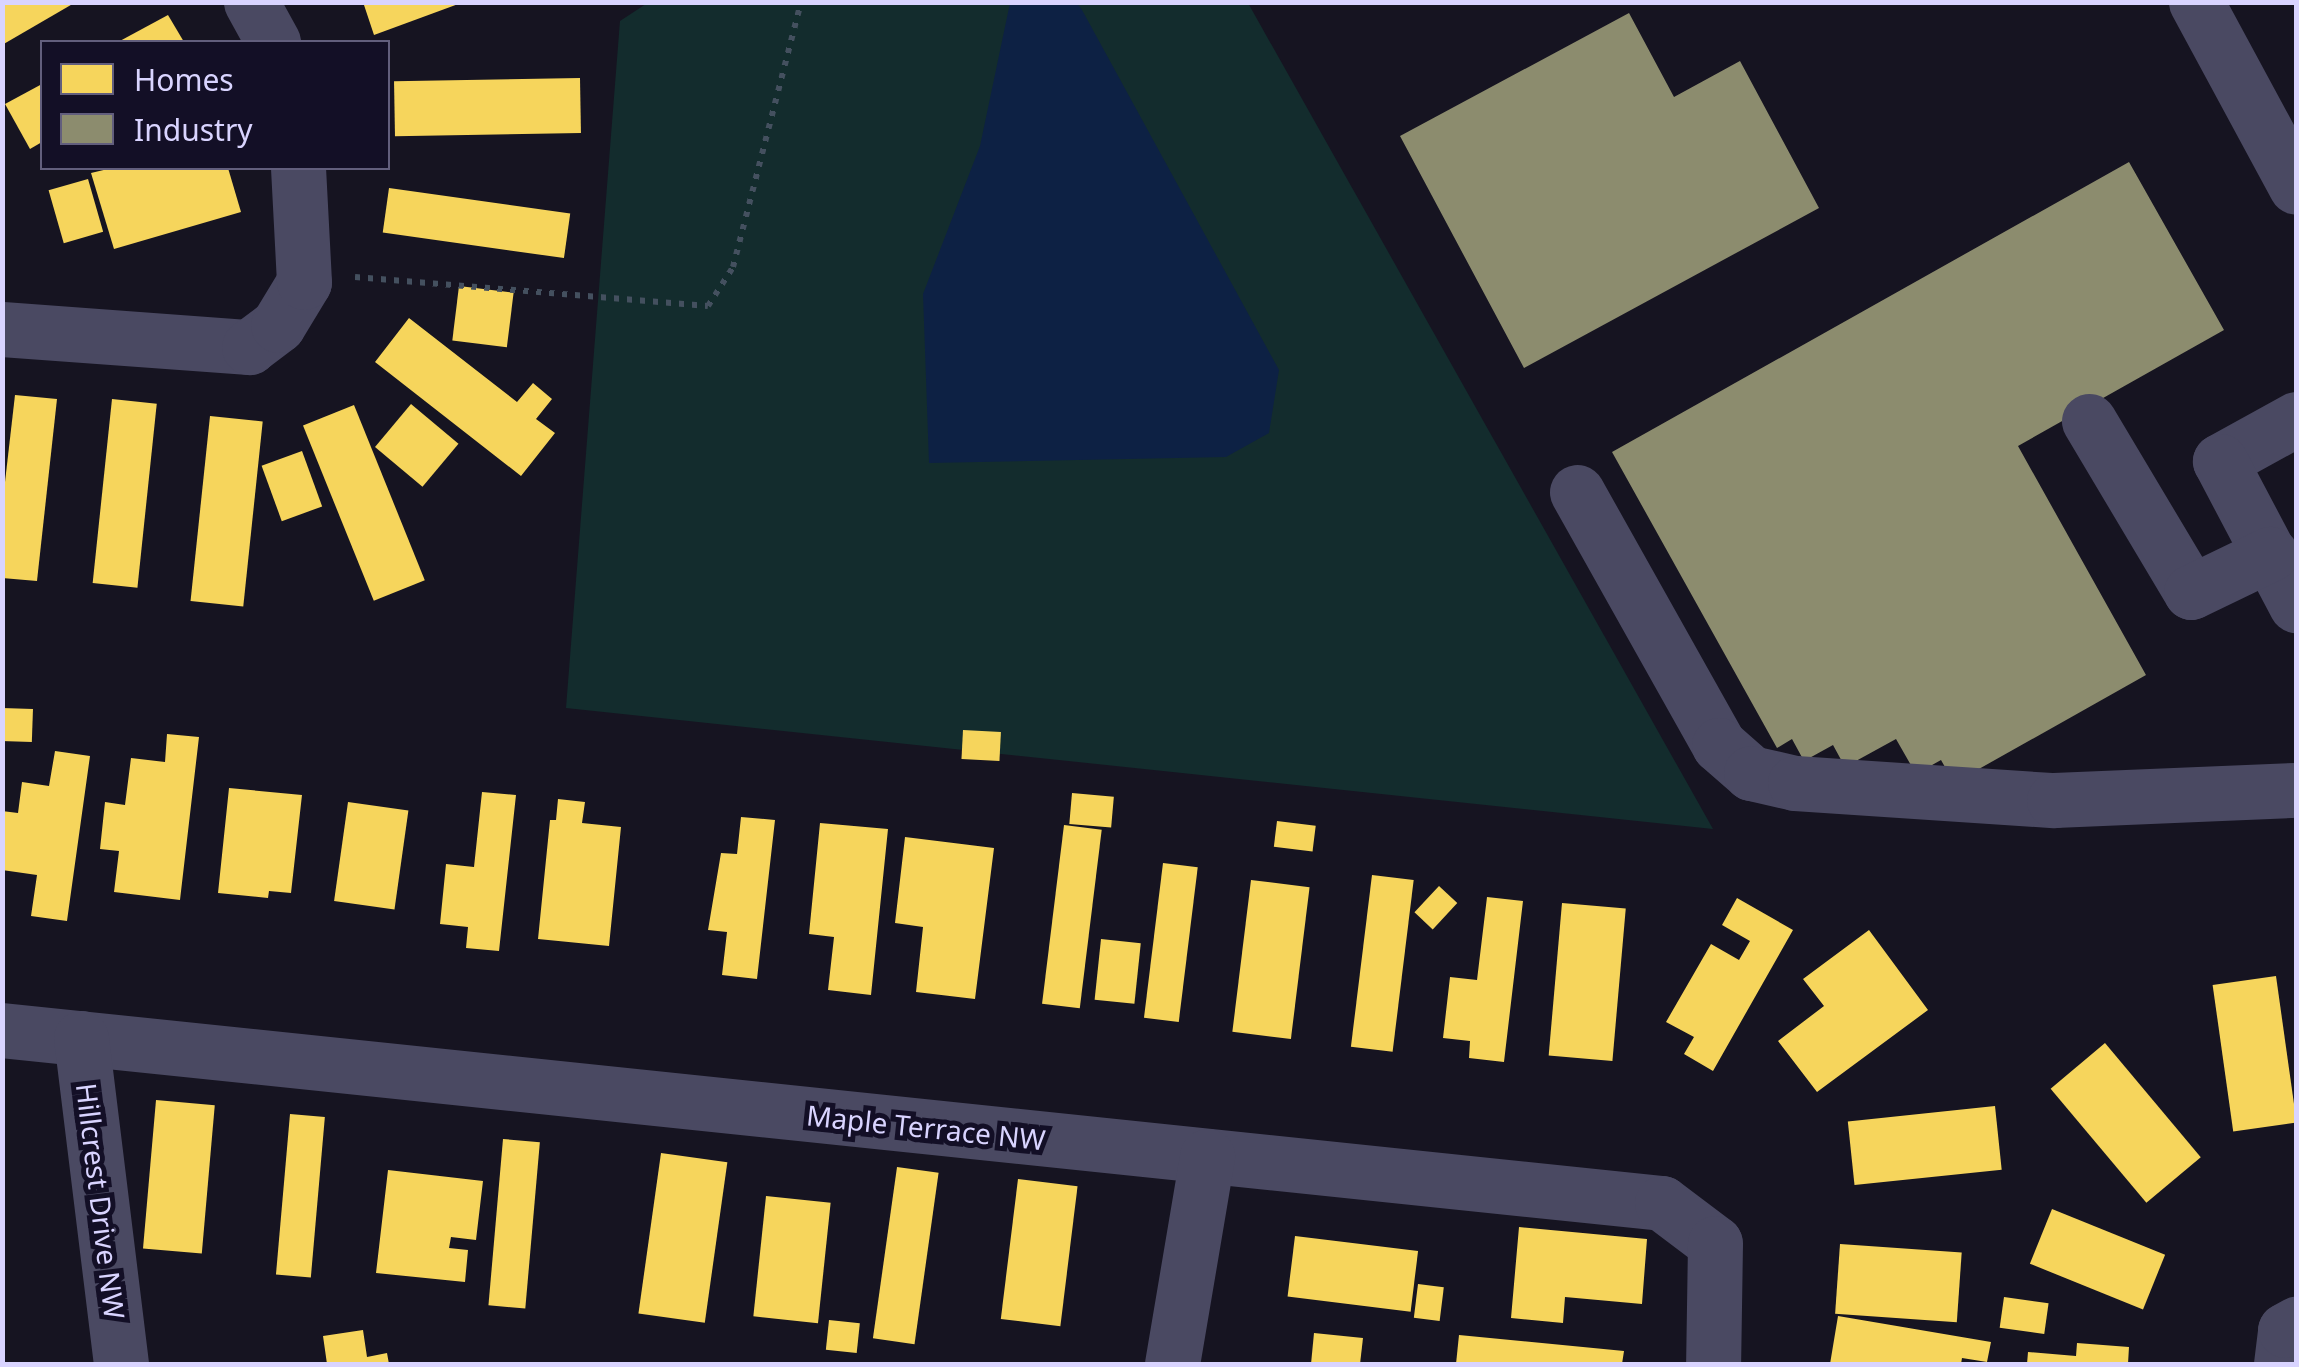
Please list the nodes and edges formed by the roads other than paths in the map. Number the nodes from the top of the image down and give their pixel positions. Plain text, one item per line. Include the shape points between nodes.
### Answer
1 (251, 2) edge
2 (2196, 2) edge
3 (272, 40) edge
4 (298, 170) edge
5 (2296, 188) edge
6 (2, 329) edge
7 (2296, 419) edge
8 (2089, 421) dead end
9 (1578, 492) dead end
10 (2270, 554) junction
11 (2296, 606) edge
12 (2296, 790) edge
13 (2, 1030) edge
14 (81, 1038) junction
15 (1208, 1156) junction
16 (2296, 1324) edge
17 (121, 1364) edge
18 (1172, 1364) edge
19 (1713, 1364) edge
20 (2281, 1364) edge

1 - 3 street
2 - 5 street
4 - 6 street via 304,282 278,325 249,347
7 - 10 street via 2220,461
8 - 10 street via 2191,592
9 - 12 street via 1718,745 1751,773 1795,783 2054,800
10 - 11 street
13 - 14 street, Maple Terrace NW
14 - 15 street, Maple Terrace NW
14 - 17 street, Hillcrest Drive NW
15 - 18 street
15 - 19 street, Maple Terrace NW via 1662,1202 1715,1244
16 - 20 street via 2285,1330

